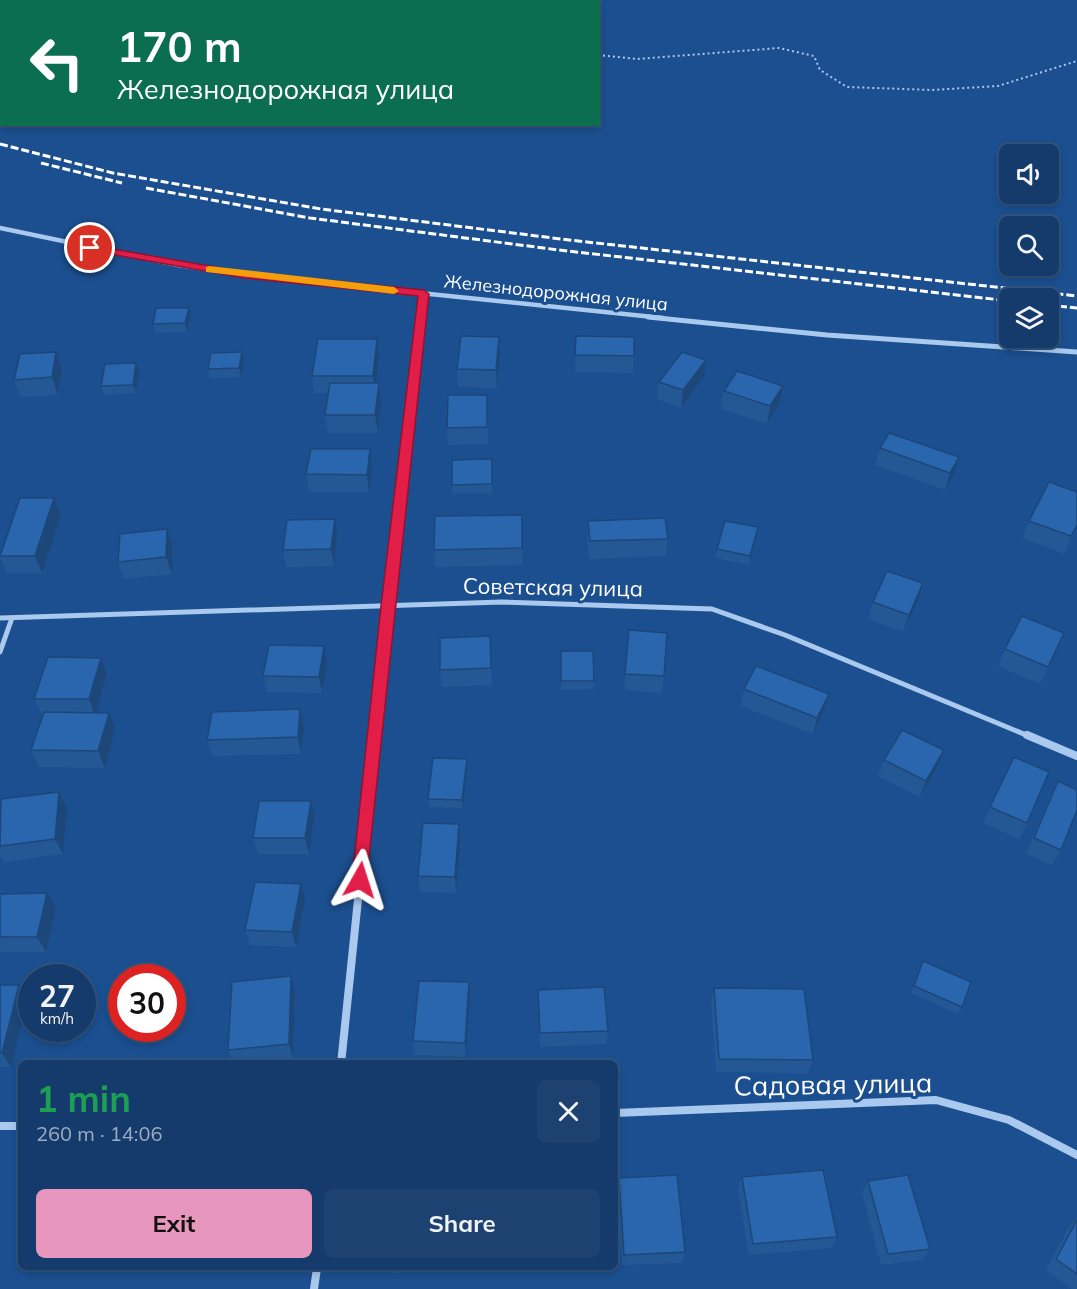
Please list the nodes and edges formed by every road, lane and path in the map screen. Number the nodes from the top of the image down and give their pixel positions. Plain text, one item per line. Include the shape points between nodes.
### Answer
1 (600, 55) edge
2 (1077, 61) edge
3 (0, 228) edge
4 (424, 294) junction
5 (1077, 352) edge
6 (388, 606) junction
7 (0, 618) edge
8 (12, 618) junction
9 (0, 652) edge
10 (1077, 756) edge
11 (341, 1060) edge
12 (618, 1113) edge
13 (0, 1126) edge
14 (18, 1126) edge
15 (1077, 1155) edge
16 (316, 1270) edge
17 (314, 1289) edge

1 - 2 path via 637,59 779,48 814,56 820,70 847,87 932,90 998,86
3 - 4 street, Железнодорожная улица via 200,268
4 - 5 street, Железнодорожная улица via 827,334
4 - 6 street
6 - 8 street, Советская улица
6 - 10 street, Советская улица via 502,602 712,609 785,635
6 - 11 street
7 - 8 street, Советская улица
8 - 9 street
12 - 15 street, Садовая улица via 936,1100 1009,1120
13 - 14 street
16 - 17 street

